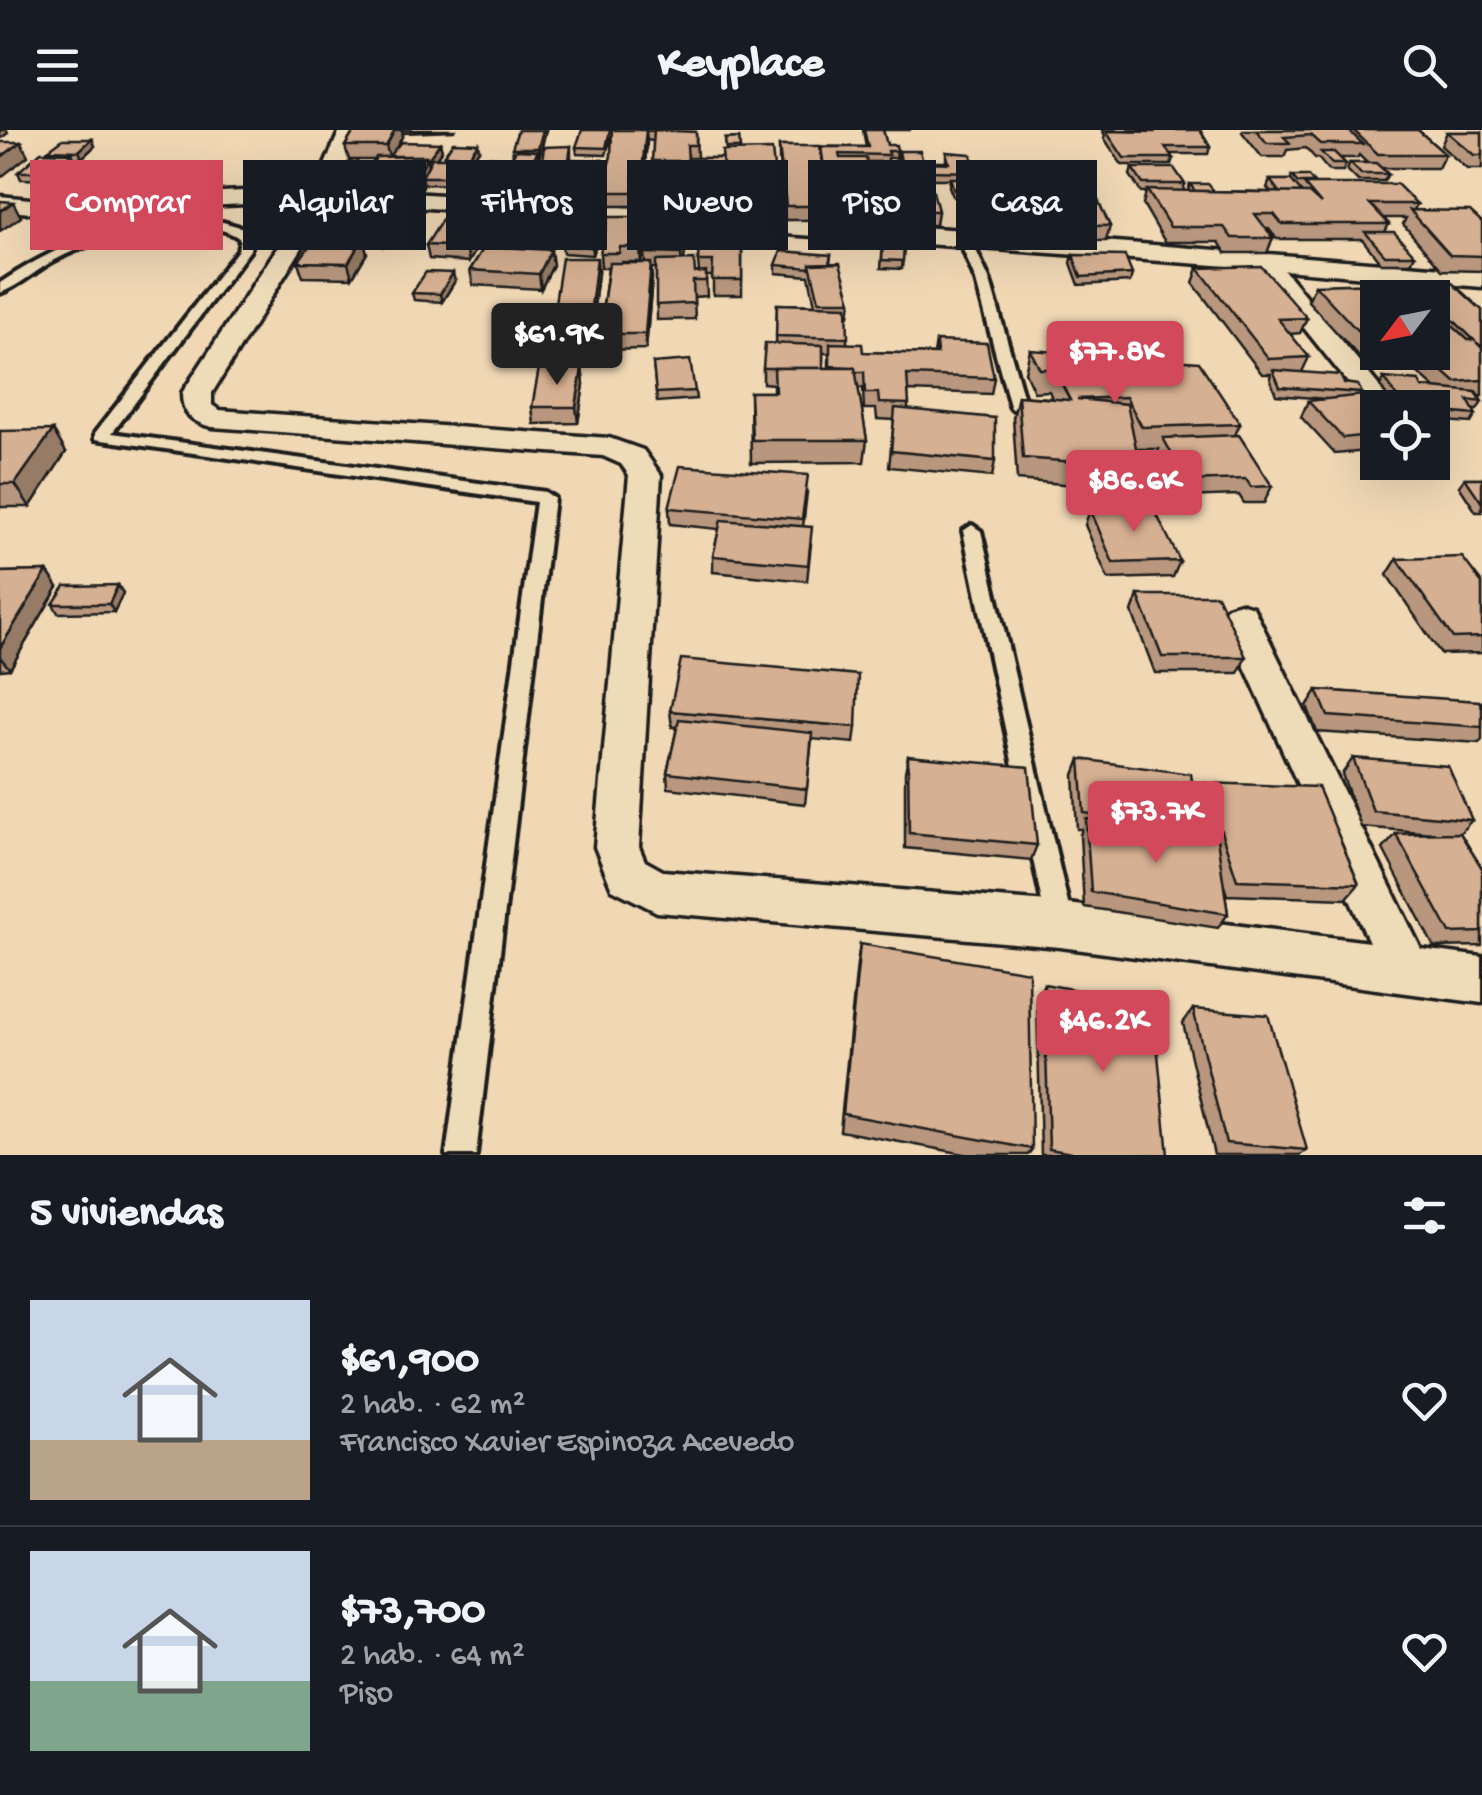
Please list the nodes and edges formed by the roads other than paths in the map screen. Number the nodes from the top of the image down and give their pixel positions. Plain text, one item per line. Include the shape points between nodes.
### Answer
1 (350, 130) edge
2 (338, 160) edge
3 (243, 198) edge
4 (426, 201) edge
5 (0, 203) edge
6 (956, 235) edge
7 (1097, 248) edge
8 (288, 250) edge
9 (970, 250) edge
10 (1264, 262) junction
11 (1482, 280) edge
12 (0, 289) edge
13 (1369, 390) edge
14 (1018, 406) edge
15 (972, 531) dead end
16 (1240, 616) dead end
17 (1060, 925) junction
18 (1406, 970) junction
19 (1482, 980) edge
20 (461, 1155) edge

1 - 2 street
3 - 5 street
4 - 6 street
7 - 10 street
8 - 17 street via 197,393 197,408 212,418 610,446 632,456 645,475 617,847 628,875 657,891
9 - 14 lane
10 - 11 street
10 - 13 street
12 - 20 lane via 58,250 104,233 158,224 235,228 246,238 244,250 102,436 545,498
15 - 17 lane
16 - 18 street
17 - 18 street
18 - 19 street

